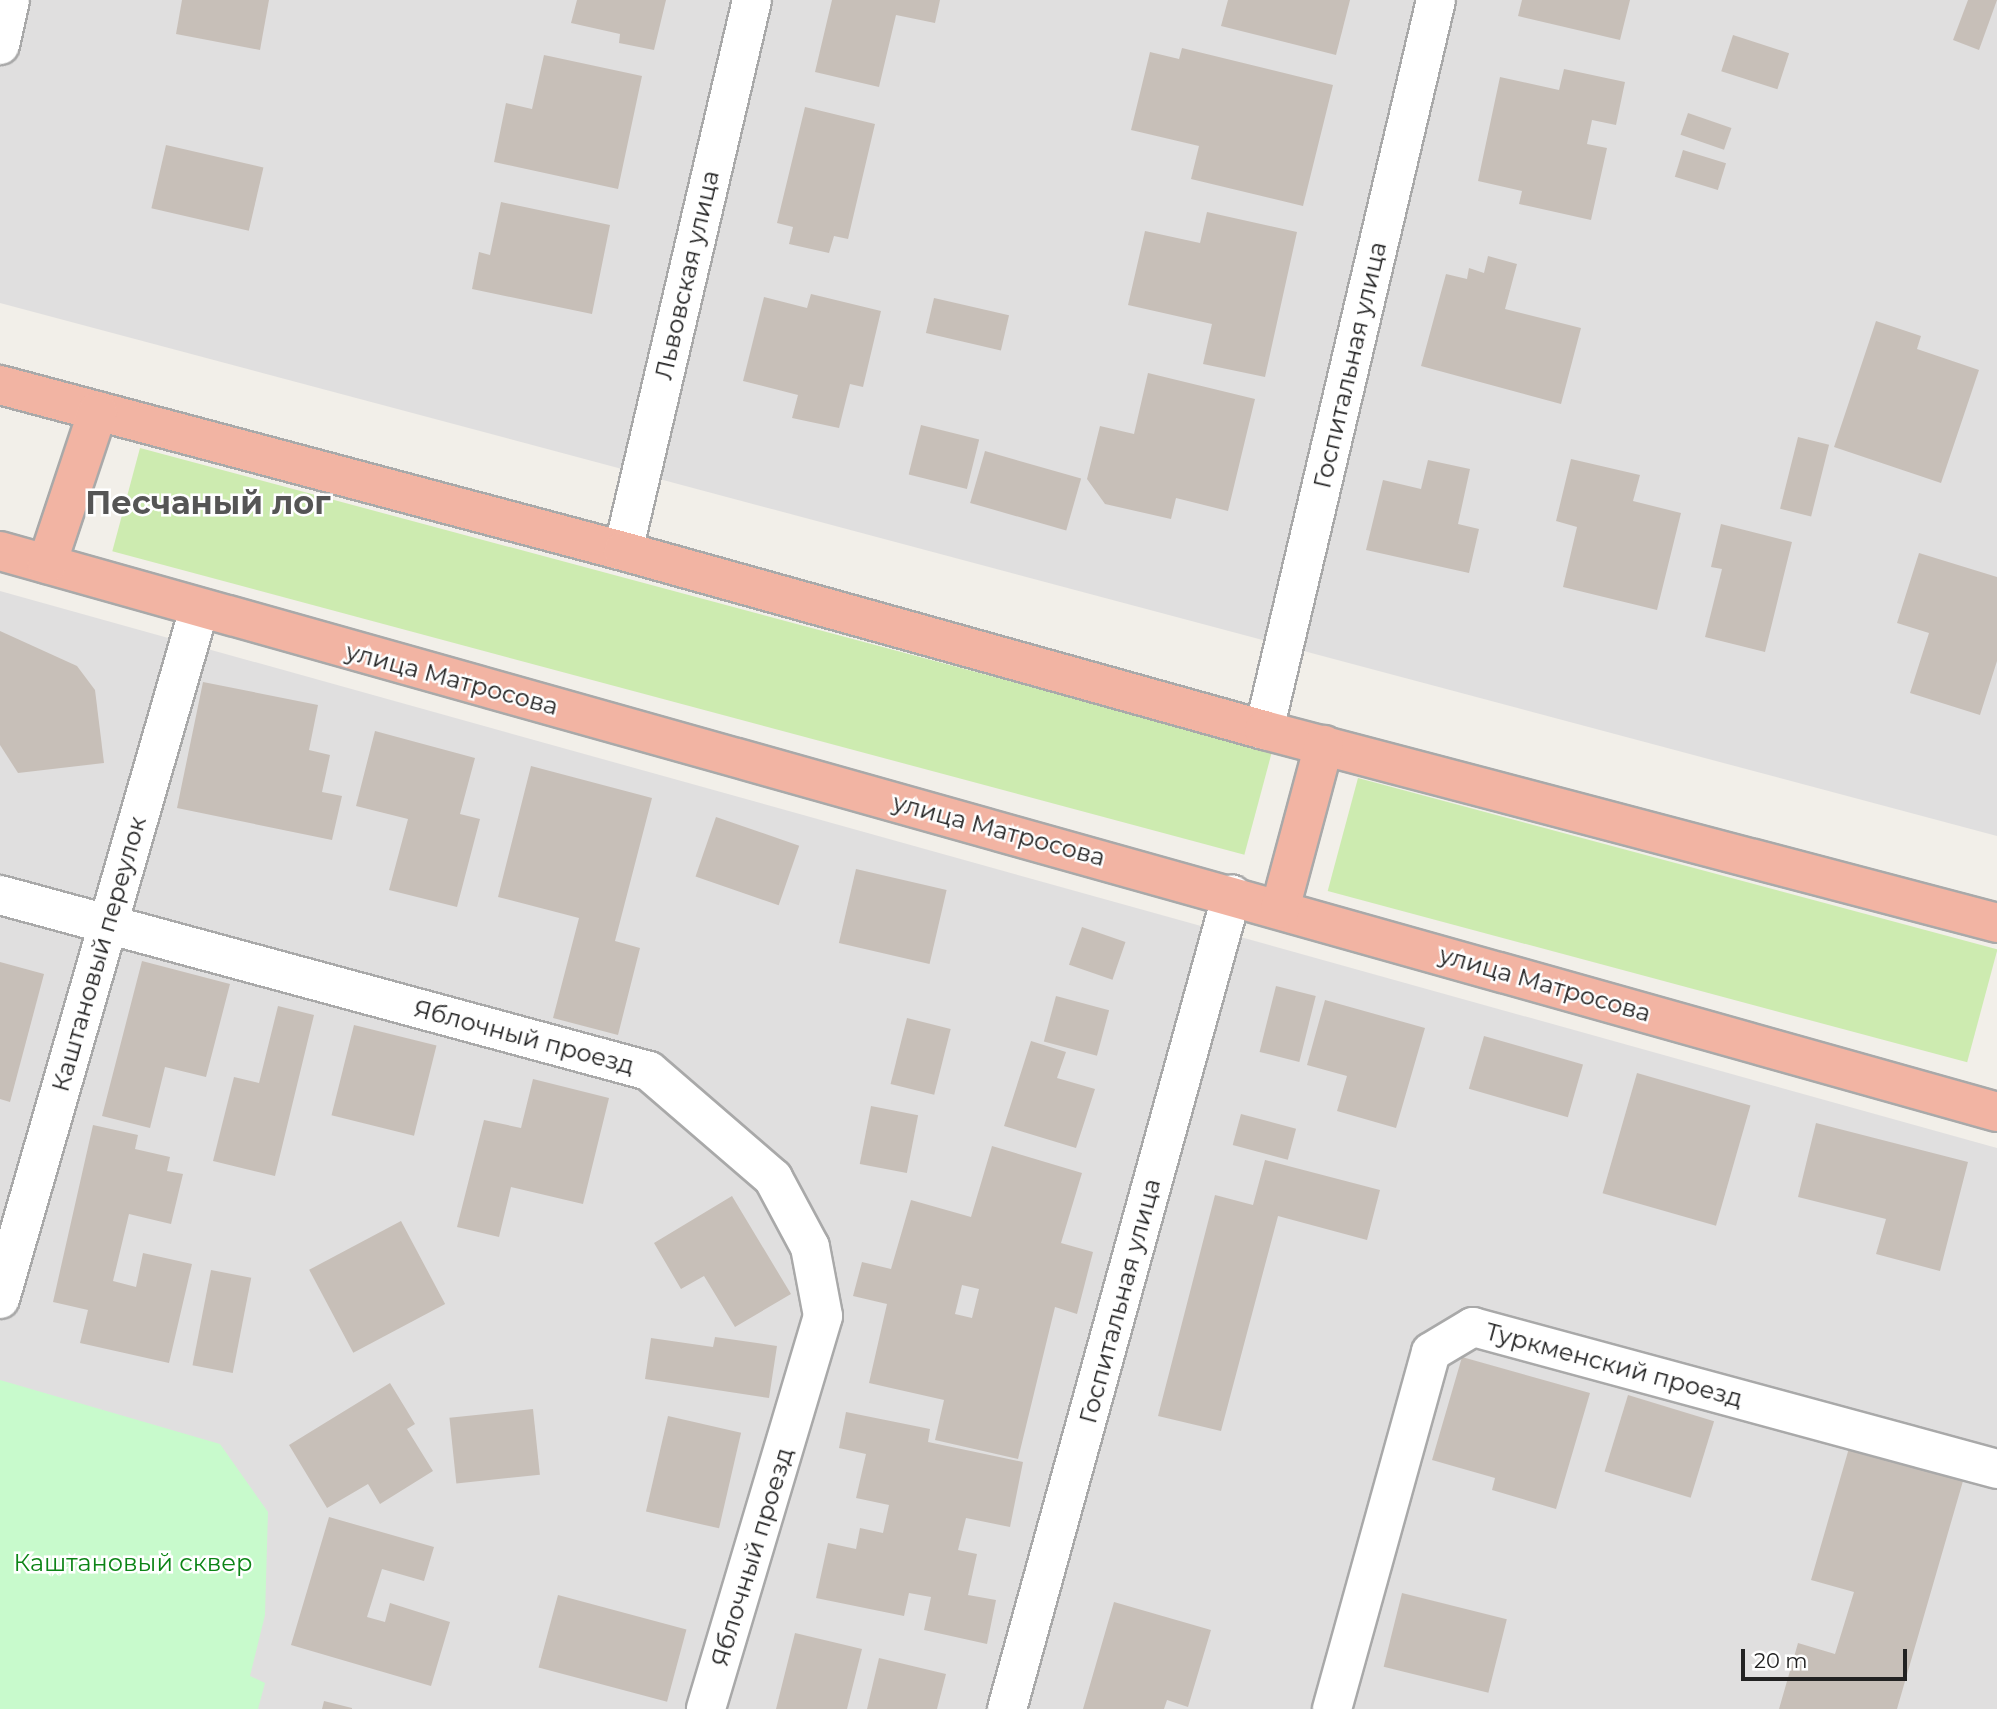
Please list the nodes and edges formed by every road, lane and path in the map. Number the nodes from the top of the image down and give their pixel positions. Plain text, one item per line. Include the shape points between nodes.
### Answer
1 (10, 0) edge
2 (752, 0) edge
3 (1436, 0) edge
4 (0, 45) edge
5 (0, 385) edge
6 (99, 411) junction
7 (0, 551) edge
8 (623, 551) junction
9 (47, 564) junction
10 (199, 610) junction
11 (1264, 730) junction
12 (1324, 745) junction
13 (1232, 894) junction
14 (0, 895) edge
15 (1280, 909) junction
16 (1997, 923) edge
17 (107, 926) junction
18 (1997, 1112) edge
19 (0, 1299) edge
20 (1997, 1469) edge
21 (706, 1709) edge
22 (1007, 1709) edge
23 (1332, 1709) edge

1 - 4 street
2 - 8 street, Львовская улица
3 - 11 street, Госпитальная улица
5 - 6 highway
6 - 8 highway
6 - 9 highway
7 - 9 highway, улица Матросова
8 - 11 highway
9 - 10 highway, улица Матросова
10 - 13 highway, улица Матросова
10 - 17 street, Каштановый переулок
11 - 12 highway
12 - 15 highway
12 - 16 highway
13 - 15 highway, улица Матросова
13 - 22 street, Госпитальная улица
14 - 17 street, Яблочный проезд
15 - 18 highway, улица Матросова
17 - 19 street, Каштановый переулок
17 - 21 street, Яблочный проезд via 649,1071 773,1178 810,1247 823,1316
20 - 23 street, Туркменский проезд via 1472,1326 1431,1352

